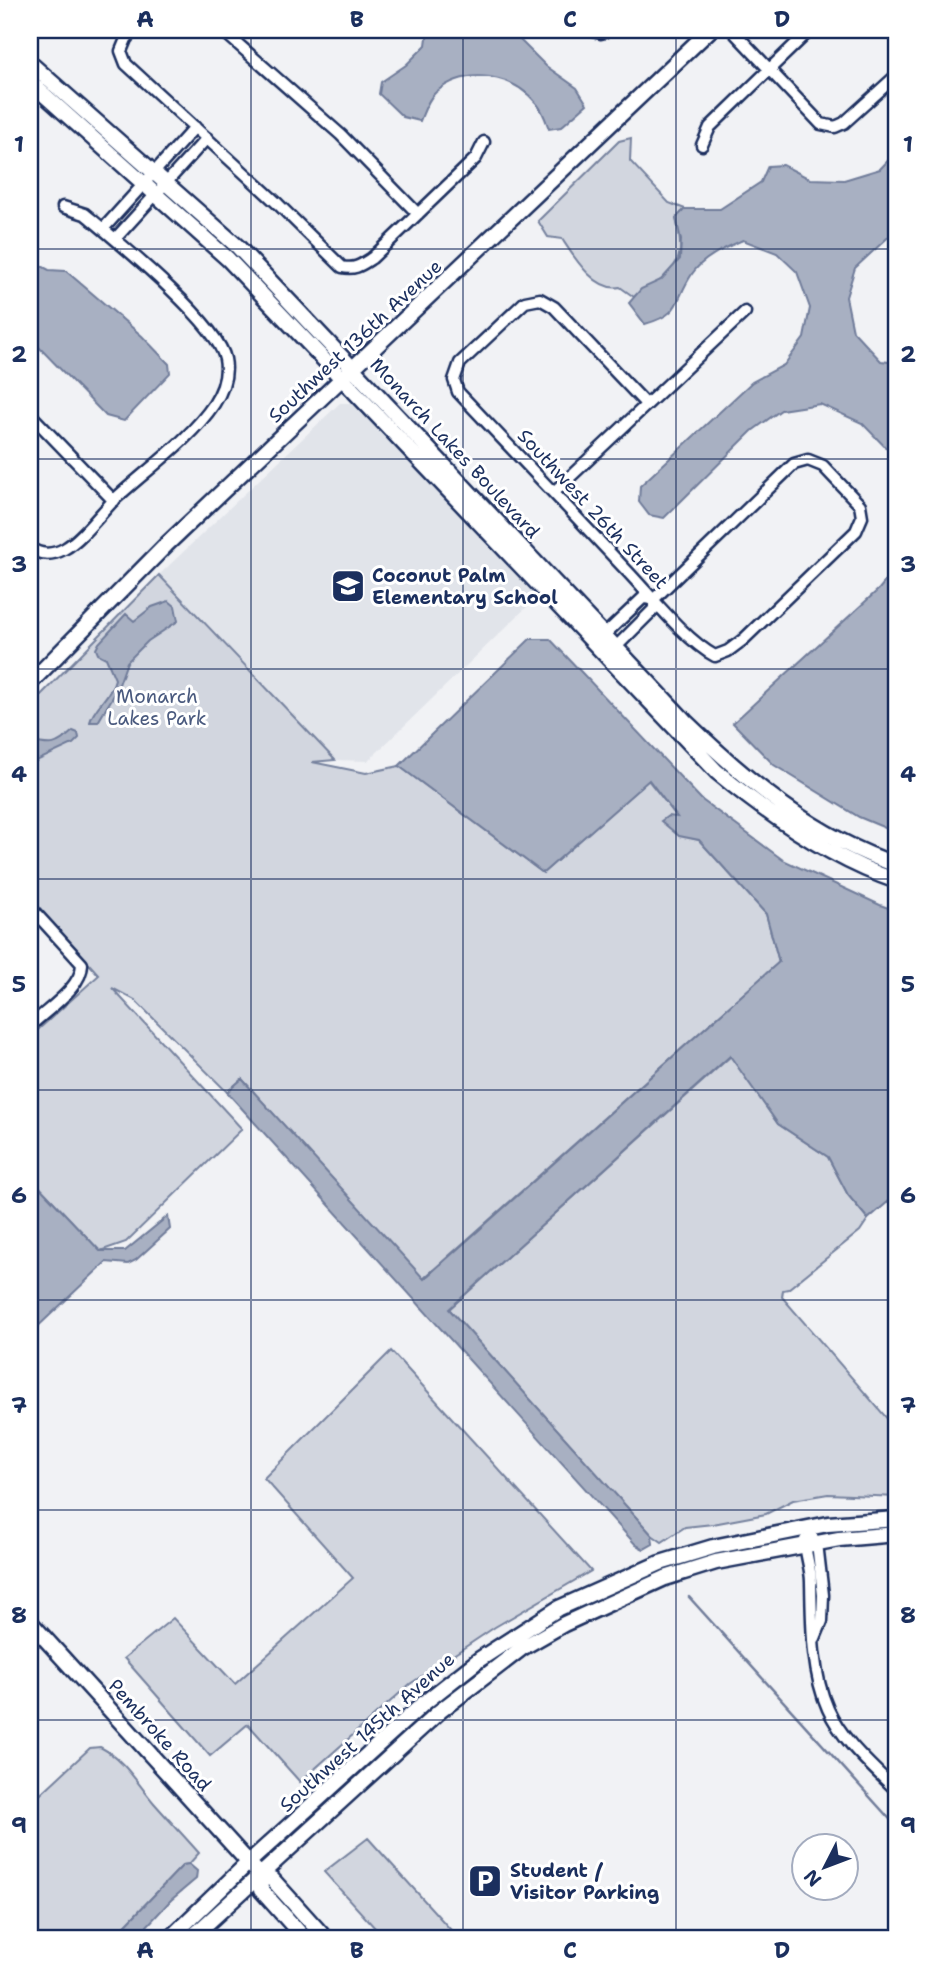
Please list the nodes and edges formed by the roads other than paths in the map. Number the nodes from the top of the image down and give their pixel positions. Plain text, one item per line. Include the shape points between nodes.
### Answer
1 (134, 30) edge
2 (222, 30) edge
3 (587, 30) edge
4 (710, 30) edge
5 (732, 30) edge
6 (810, 30) edge
7 (605, 31) edge
8 (30, 64) edge
9 (769, 68) junction
10 (897, 75) edge
11 (30, 82) edge
12 (195, 127) junction
13 (207, 138) junction
14 (484, 142) dead end
15 (702, 145) dead end
16 (154, 173) junction
17 (155, 187) junction
18 (63, 207) dead end
19 (418, 214) junction
20 (103, 229) junction
21 (115, 239) junction
22 (745, 312) dead end
23 (348, 374) junction
24 (646, 404) junction
25 (30, 414) edge
26 (554, 492) junction
27 (114, 500) junction
28 (30, 547) edge
29 (654, 599) junction
30 (635, 605) junction
31 (646, 617) junction
32 (605, 634) junction
33 (594, 645) junction
34 (617, 646) junction
35 (606, 657) junction
36 (30, 683) edge
37 (664, 719) junction
38 (741, 774) junction
39 (897, 865) edge
40 (897, 881) edge
41 (30, 907) edge
42 (30, 1026) edge
43 (897, 1519) edge
44 (806, 1529) junction
45 (897, 1534) edge
46 (811, 1544) junction
47 (30, 1622) edge
48 (897, 1791) edge
49 (249, 1862) junction
50 (260, 1875) junction
51 (169, 1939) edge
52 (190, 1939) edge
53 (305, 1939) edge
54 (326, 1939) edge

1 - 12 street via 121,51 126,64
2 - 19 street via 341,135
3 - 7 street
4 - 23 street, Southwest 136th Avenue
5 - 9 street
6 - 9 street
8 - 16 street, Monarch Lakes Boulevard
9 - 10 street via 821,124 835,127
9 - 15 street via 710,127
11 - 17 street, Monarch Lakes Boulevard
12 - 13 street
12 - 16 street
13 - 17 street
13 - 19 street via 342,267 351,269 372,258
14 - 19 street via 477,159
16 - 17 street, Monarch Lakes Boulevard
17 - 20 street
17 - 21 street
17 - 23 street, Monarch Lakes Boulevard
18 - 20 street via 85,214
20 - 21 street
21 - 27 street via 194,312 219,343 227,376 198,424
22 - 24 street
23 - 32 street, Monarch Lakes Boulevard
23 - 33 street, Monarch Lakes Boulevard
23 - 36 street, Southwest 136th Avenue via 166,545
24 - 26 street
24 - 26 street, Southwest 26th Street via 554,307 540,299 525,302 460,363 454,380 458,393
25 - 27 street
26 - 29 street, Southwest 26th Street
27 - 28 street via 67,548 51,554
29 - 29 street, Southwest 26th Street via 794,464 808,460 823,466 860,505 862,517 856,531 728,651 715,656 701,649
29 - 30 street via 643,598
29 - 31 street via 654,609
30 - 31 street
30 - 32 street
31 - 34 street
32 - 33 street
32 - 34 street, Monarch Lakes Boulevard
33 - 35 street, Monarch Lakes Boulevard
34 - 35 street
34 - 38 street, Monarch Lakes Boulevard
35 - 37 street, Monarch Lakes Boulevard
37 - 38 street via 682,729 733,778
37 - 40 street, Monarch Lakes Boulevard via 716,772 772,815 829,850
38 - 39 street, Monarch Lakes Boulevard via 808,823
41 - 42 street via 82,964 75,985
43 - 44 street, Southwest 145th Avenue
44 - 46 street
44 - 49 street, Southwest 145th Avenue via 713,1546 660,1563 559,1608 424,1703
45 - 46 street, Southwest 145th Avenue
46 - 48 street via 810,1619 817,1675 829,1710 847,1740
46 - 50 street, Southwest 145th Avenue via 716,1562 665,1578 522,1648 440,1711
47 - 49 street, Pembroke Road
49 - 50 street, Pembroke Road
49 - 51 street, Southwest 145th Avenue
50 - 52 street, Southwest 145th Avenue
50 - 53 street, Pembroke Road via 261,1890
50 - 54 street, Pembroke Road via 272,1879

